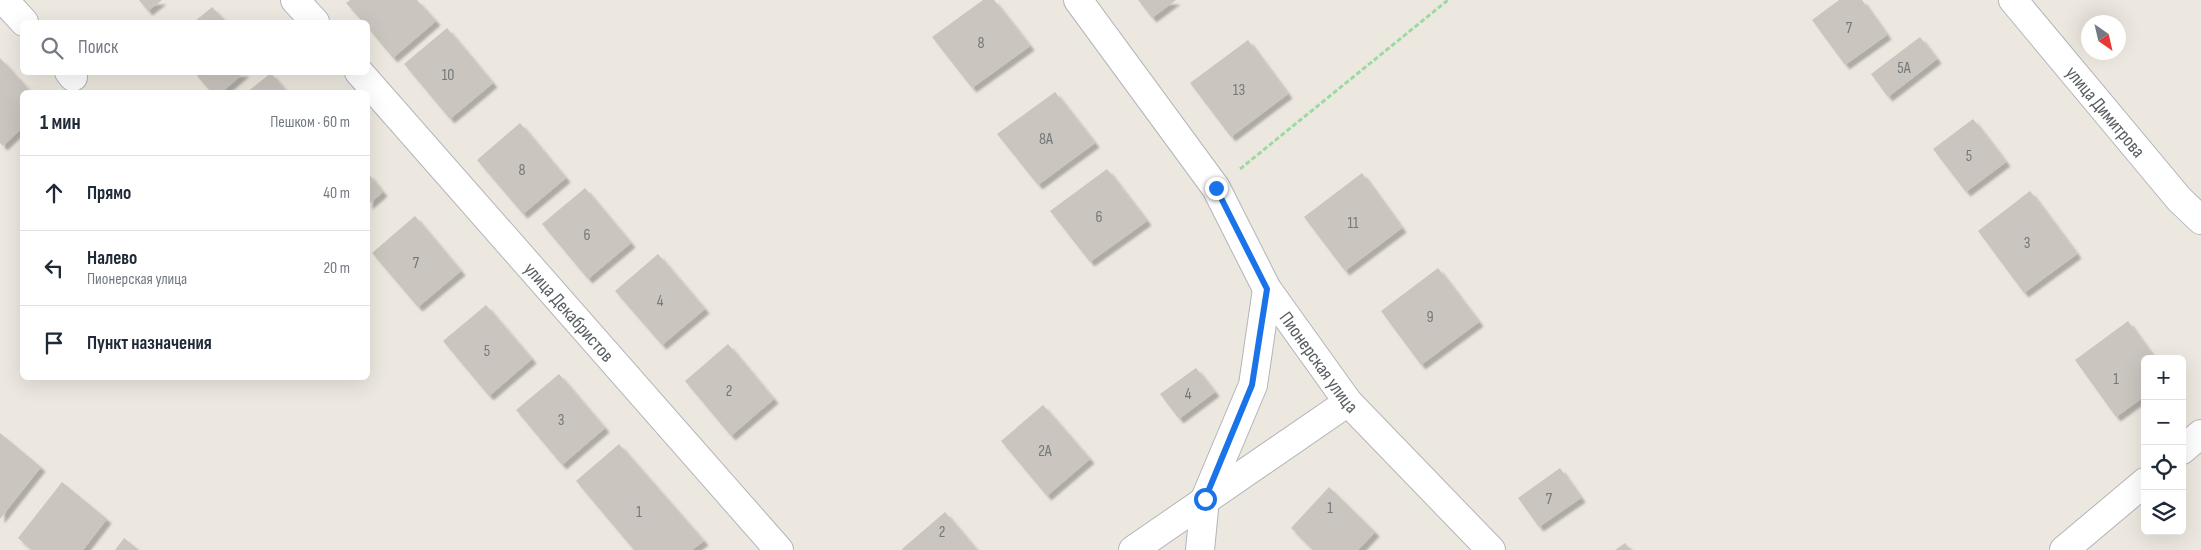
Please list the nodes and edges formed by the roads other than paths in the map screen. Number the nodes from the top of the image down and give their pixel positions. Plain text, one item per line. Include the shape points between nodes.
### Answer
1 (4, 0) edge
2 (295, 0) edge
3 (1078, 0) edge
4 (2013, 0) edge
5 (22, 20) edge
6 (313, 20) edge
7 (362, 75) edge
8 (2201, 220) edge
9 (1267, 289) junction
10 (1348, 402) junction
11 (2201, 434) edge
12 (2186, 447) edge
13 (2141, 485) edge
14 (1205, 499) junction
15 (779, 550) edge
16 (1133, 550) edge
17 (1200, 550) edge
18 (1491, 550) edge
19 (2064, 550) edge

1 - 5 street
2 - 6 street
3 - 9 street, Пионерская улица via 1216,188
4 - 8 street, улица Димитрова via 2179,199
7 - 15 street, улица Декабристов
9 - 10 street, Пионерская улица
9 - 14 street via 1252,385
10 - 14 street
10 - 18 street, Пионерская улица
11 - 12 street
13 - 19 street
14 - 16 street
14 - 17 street

